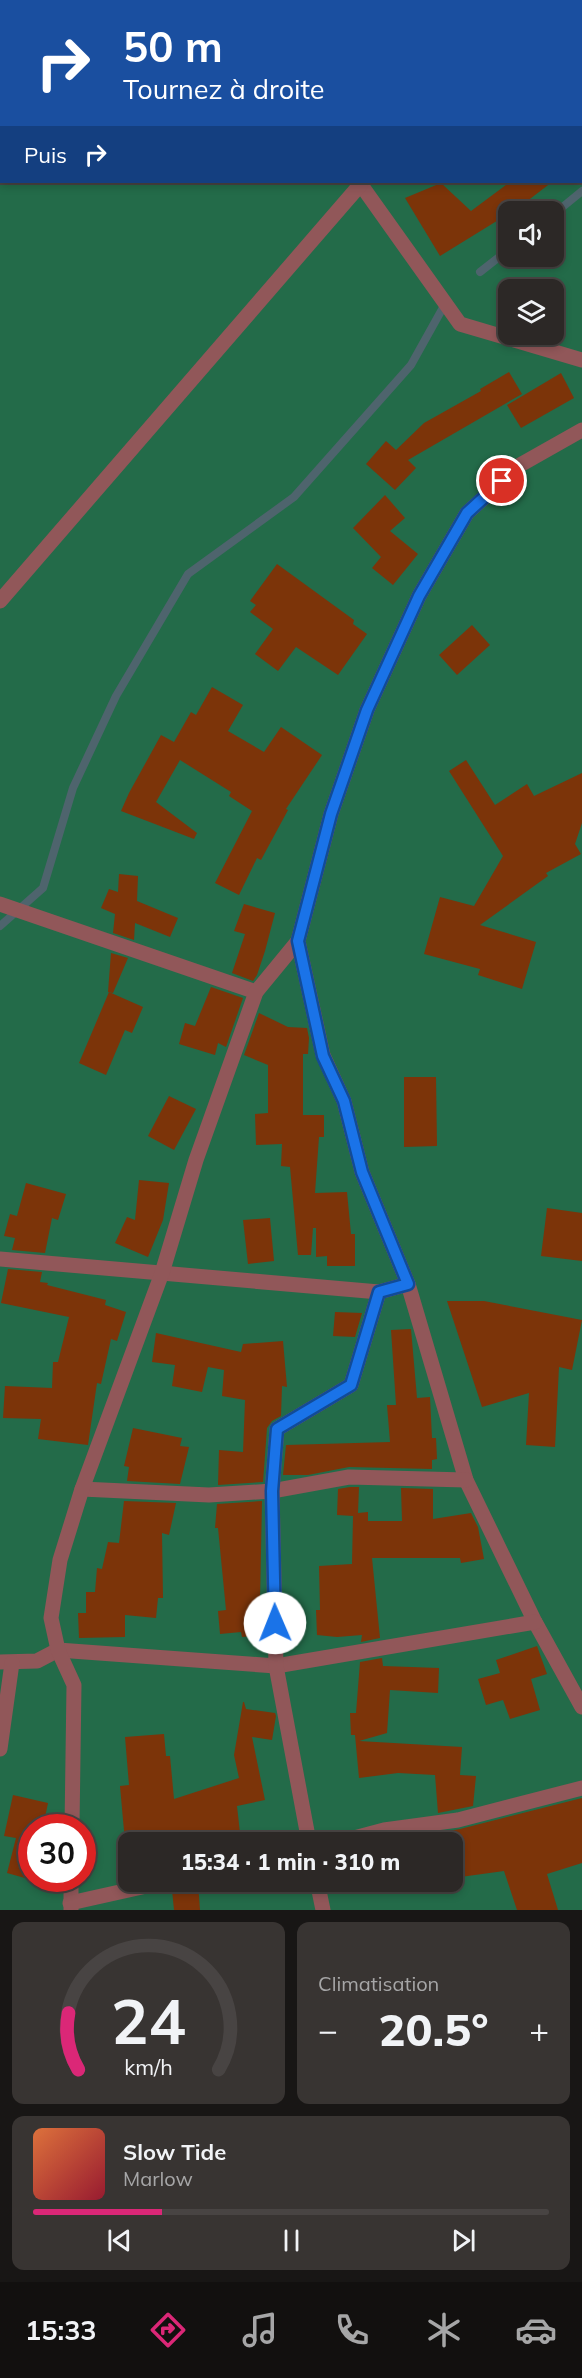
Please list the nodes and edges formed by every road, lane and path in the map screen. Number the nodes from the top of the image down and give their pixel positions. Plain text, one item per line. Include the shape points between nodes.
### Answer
1 (359, 183) edge
2 (582, 360) edge
3 (582, 430) edge
4 (0, 601) edge
5 (0, 904) edge
6 (298, 941) junction
7 (256, 992) junction
8 (0, 1259) edge
9 (162, 1274) junction
10 (408, 1284) junction
11 (379, 1292) junction
12 (466, 1480) junction
13 (82, 1489) junction
14 (272, 1491) junction
15 (535, 1622) junction
16 (58, 1650) junction
17 (6, 1662) edge
18 (276, 1666) junction
19 (582, 1707) edge
20 (0, 1749) edge
21 (582, 1788) edge
22 (72, 1814) edge
23 (307, 1832) edge
24 (376, 1832) edge
25 (126, 1892) edge
26 (319, 1892) edge
27 (71, 1906) edge
28 (323, 1910) edge

1 - 2 street via 460,324
1 - 4 street
3 - 6 street via 520,465 467,513 419,596 367,710 331,814
5 - 7 street
6 - 7 street
6 - 10 street via 323,1056 344,1101 362,1172
7 - 9 street via 196,1160
8 - 9 street
9 - 11 street
9 - 13 street
10 - 11 street
10 - 12 street
11 - 14 street via 351,1385 277,1429
12 - 14 street via 350,1477
12 - 15 street
13 - 14 street via 209,1495
13 - 16 street via 60,1560 51,1618
14 - 18 street
15 - 18 street
15 - 19 street
16 - 17 street via 38,1661
16 - 18 street
16 - 22 street via 74,1685
17 - 20 street
18 - 23 street
21 - 24 street via 458,1820
25 - 27 street
26 - 28 street

